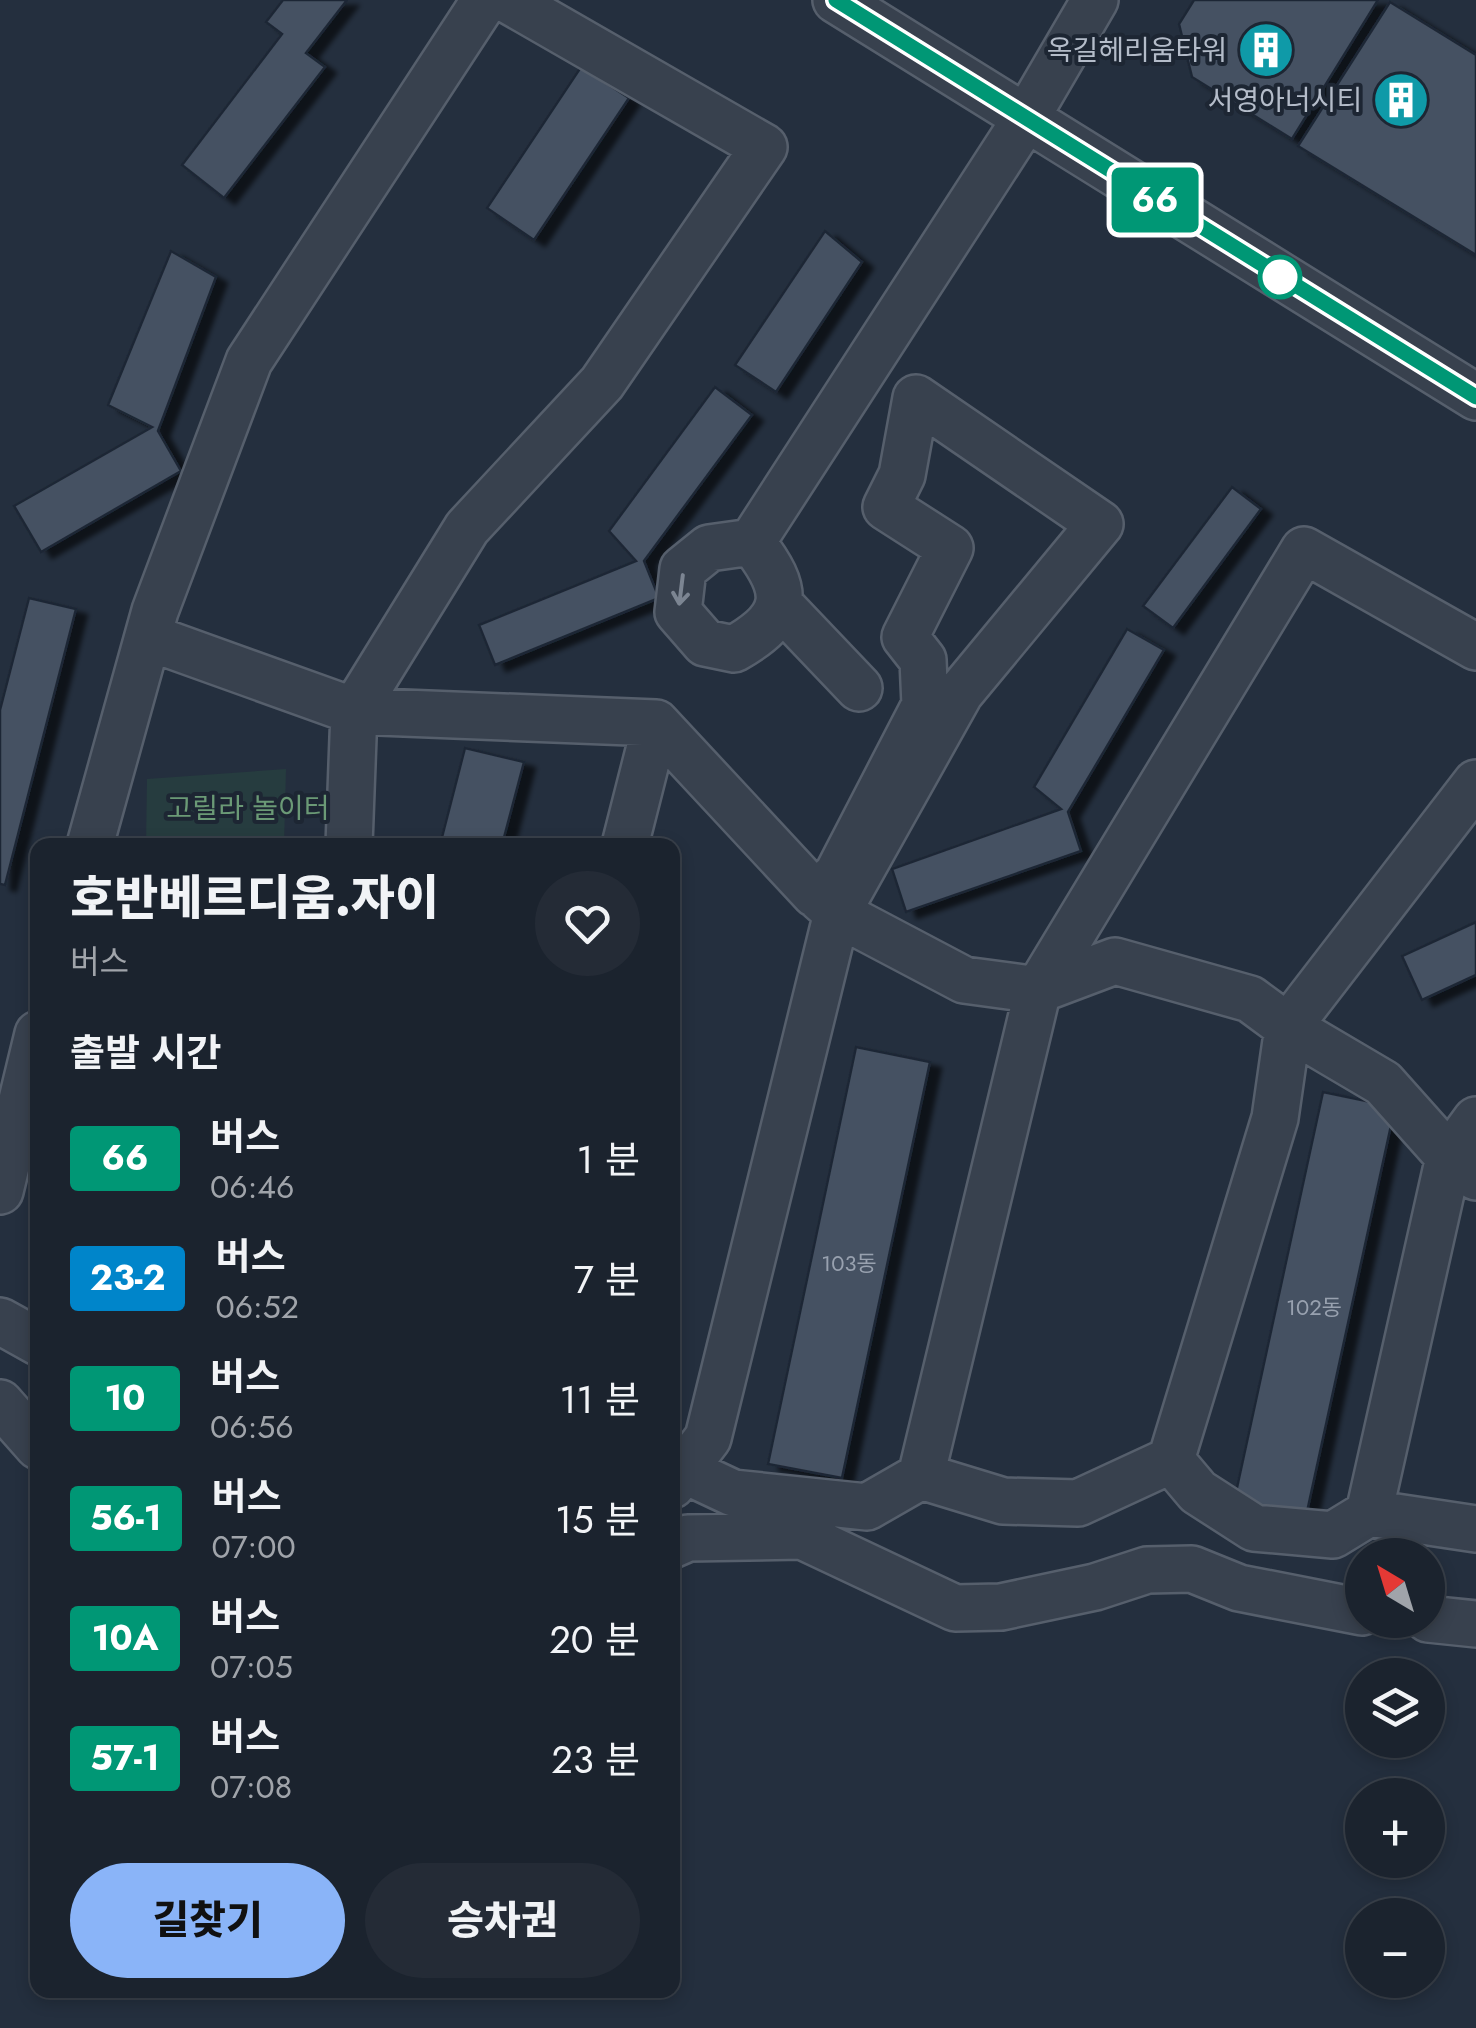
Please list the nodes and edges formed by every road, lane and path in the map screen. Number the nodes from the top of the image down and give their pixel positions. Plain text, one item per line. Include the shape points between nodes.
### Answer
1 (486, 0) edge
2 (508, 0) edge
3 (836, 0) edge
4 (1095, 0) edge
5 (1025, 120) junction
6 (1476, 397) edge
7 (752, 542) junction
8 (779, 604) junction
9 (148, 637) junction
10 (1476, 648) edge
11 (859, 688) dead end
12 (354, 710) junction
13 (656, 722) junction
14 (1476, 784) edge
15 (92, 838) edge
16 (350, 838) edge
17 (627, 838) edge
18 (826, 904) junction
19 (1038, 990) junction
20 (1288, 1027) junction
21 (30, 1067) edge
22 (1476, 1120) edge
23 (1462, 1167) edge
24 (0, 1191) edge
25 (0, 1320) edge
26 (30, 1337) edge
27 (0, 1402) edge
28 (30, 1437) edge
29 (1171, 1460) junction
30 (680, 1474) edge
31 (920, 1476) junction
32 (680, 1478) edge
33 (1369, 1514) junction
34 (1476, 1529) edge
35 (680, 1542) edge
36 (1345, 1609) edge
37 (1445, 1621) edge
38 (1476, 1624) edge

1 - 9 street via 249,361
2 - 12 street via 764,147 602,383 467,528
3 - 5 street
4 - 5 street
5 - 6 street
5 - 7 street
7 - 8 street via 777,574
7 -> 8 street via 709,548 683,569 678,612 705,643 734,649 763,633
8 - 11 street
9 - 12 street
9 - 15 street
10 - 19 street via 1304,550
12 - 13 street
12 - 16 street
13 - 17 street
13 - 18 street
14 - 20 street
18 - 18 street via 960,693 1100,524 916,398 902,475 886,506 950,548 905,638 923,660 925,705
18 - 19 street via 964,980
18 - 30 street via 708,1438
19 - 20 street via 1115,960 1250,999
19 - 31 street
20 - 23 street via 1383,1083
20 - 29 street via 1274,1118
21 - 24 street
22 - 23 street
23 - 33 street
25 - 26 street
27 - 28 street
29 - 31 street via 1078,1503 1003,1502
29 - 33 street via 1198,1492 1254,1528 1334,1535
31 - 32 street via 866,1507 733,1492
33 - 34 street
35 - 36 street via 802,1536 956,1608 1001,1607 1147,1570 1192,1569 1240,1588
37 - 38 street

